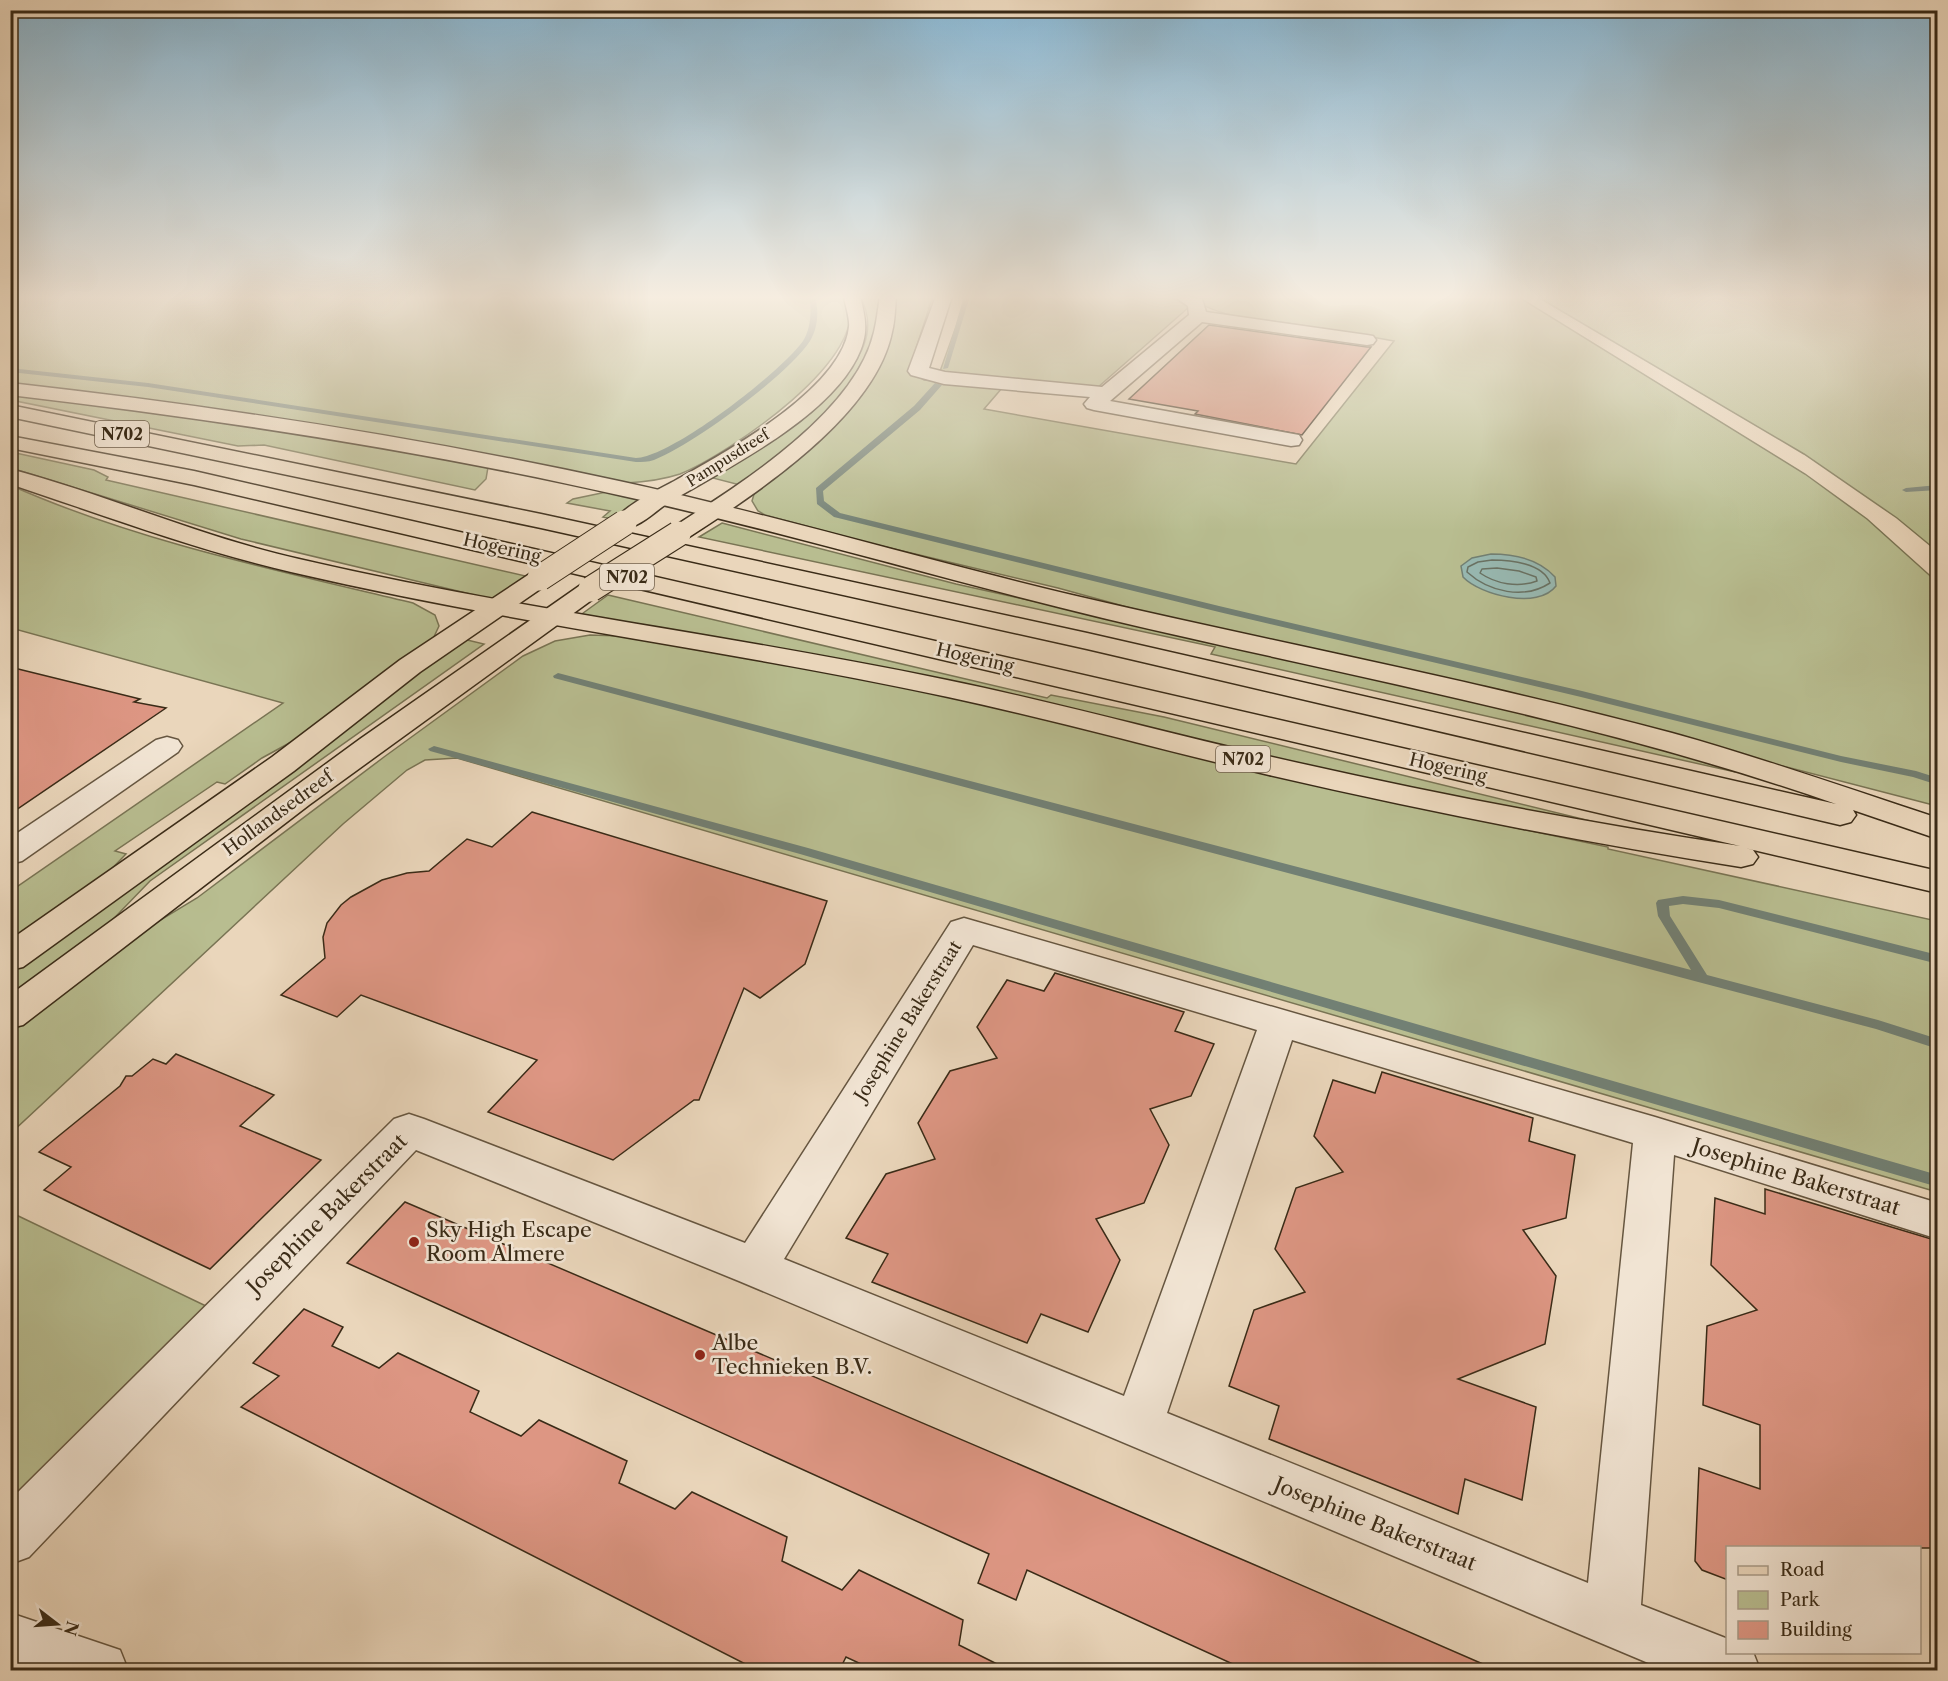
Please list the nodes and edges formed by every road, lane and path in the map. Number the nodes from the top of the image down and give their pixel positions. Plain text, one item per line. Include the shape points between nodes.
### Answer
1 (836, 374) edge
2 (865, 374) edge
3 (931, 374) edge
4 (1128, 374) edge
5 (10, 389) edge
6 (1106, 393) junction
7 (10, 411) edge
8 (1291, 440) dead end
9 (10, 441) edge
10 (10, 476) edge
11 (660, 498) junction
12 (713, 512) junction
13 (540, 578) joint
14 (591, 589) joint
15 (496, 606) junction
16 (551, 617) junction
17 (167, 746) dead end
18 (1938, 830) edge
19 (1938, 838) edge
20 (10, 854) edge
21 (1938, 884) edge
22 (10, 958) edge
23 (10, 1015) edge
24 (1278, 1024) junction
25 (1654, 1134) junction
26 (1938, 1221) edge
27 (755, 1267) junction
28 (1138, 1426) junction
29 (10, 1538) edge
30 (1612, 1621) junction
31 (10, 1641) edge
32 (100, 1671) edge
33 (1732, 1671) edge

1 - 11 main road, Pampusdreef via 783,424 702,477
2 - 12 main road, Pampusdreef via 800,448
3 - 6 street
4 - 6 street
5 - 11 main road, N702 via 149,404 363,437
6 - 8 street via 1094,404
7 - 19 main road, Hogering / N702 via 541,521 1087,641
9 - 21 main road, Hogering / N702 via 507,549
10 - 15 main road, N702 via 171,531 291,565
11 - 12 main road, N702
11 - 13 main road, Pampusdreef, bridge
12 - 14 main road, Pampusdreef, bridge
12 - 18 main road, N702 via 1112,612 1611,727 1741,762
13 - 15 main road, Hollandsedreef
14 - 16 main road, Hollandsedreef
15 - 16 main road, N702
15 - 22 main road, Hollandsedreef
16 - 21 main road, N702 via 759,651 951,689 1267,765 1607,836
16 - 23 main road, Hollandsedreef via 203,868
17 - 20 street
24 - 25 street, Josephine Bakerstraat
24 - 27 street, Josephine Bakerstraat via 964,930
24 - 28 street
25 - 26 street, Josephine Bakerstraat
25 - 30 street
27 - 28 street, Josephine Bakerstraat
27 - 29 street, Josephine Bakerstraat via 409,1130
28 - 30 street, Josephine Bakerstraat
30 - 33 street, Josephine Bakerstraat
31 - 32 street

